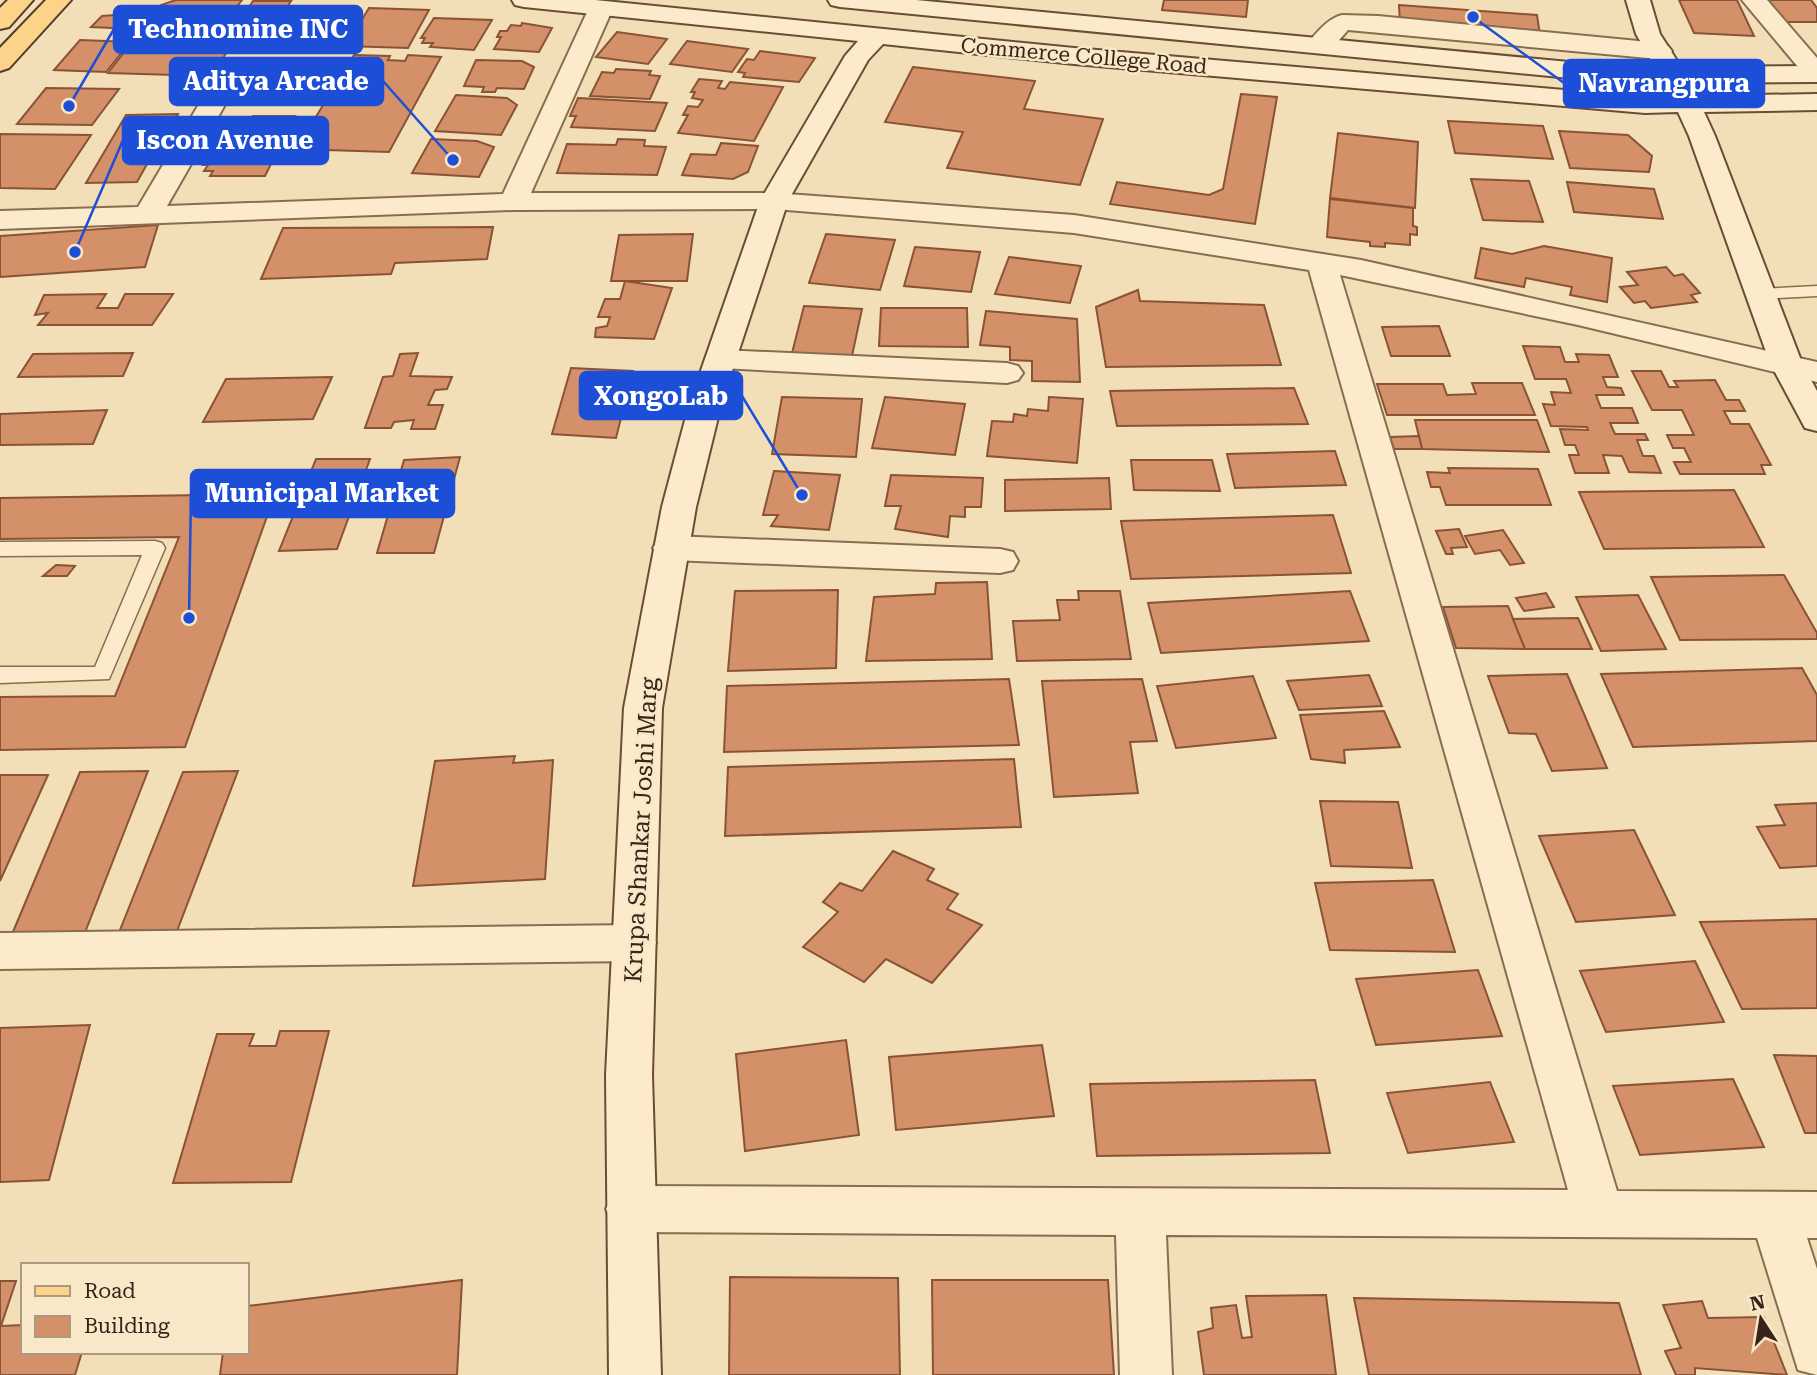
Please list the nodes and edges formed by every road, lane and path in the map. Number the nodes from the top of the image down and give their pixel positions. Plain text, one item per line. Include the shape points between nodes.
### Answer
1 (21, 0) edge
2 (59, 0) edge
3 (524, 0) edge
4 (840, 0) edge
5 (1638, 0) edge
6 (1754, 0) edge
7 (601, 8) junction
8 (886, 14) edge
9 (0, 22) edge
10 (1319, 46) junction
11 (1658, 51) junction
12 (0, 63) edge
13 (1817, 74) edge
14 (1673, 75) junction
15 (221, 89) dead end
16 (1817, 102) edge
17 (1689, 104) junction
18 (774, 201) junction
19 (513, 202) junction
20 (148, 214) junction
21 (0, 220) edge
22 (1322, 263) junction
23 (1817, 291) edge
24 (1760, 294) junction
25 (721, 359) junction
26 (1786, 363) junction
27 (1817, 372) edge
28 (1007, 373) dead end
29 (1817, 421) edge
30 (671, 548) junction
31 (0, 549) edge
32 (1000, 561) dead end
33 (0, 675) edge
34 (634, 943) junction
35 (0, 951) edge
36 (631, 1209) junction
37 (1140, 1211) junction
38 (1599, 1213) junction
39 (1796, 1215) edge
40 (1817, 1352) edge
41 (635, 1375) edge
42 (1146, 1375) edge

1 - 9 main road
2 - 12 main road
3 - 7 street, Commerce College Road
4 - 8 street, Commerce College Road
5 - 11 street
6 - 13 street
7 - 8 street, Commerce College Road
7 - 19 street
8 - 10 street, Commerce College Road
8 - 17 street, Commerce College Road via 1645,105
8 - 18 street, Krupa Shankar Joshi Marg
10 - 11 street via 1342,22
10 - 14 street, Commerce College Road via 1580,71
11 - 14 street
13 - 14 street, Commerce College Road
14 - 17 street
15 - 20 street
16 - 17 street, Commerce College Road
17 - 24 street
18 - 19 street
18 - 22 street via 1074,224
18 - 25 street, Krupa Shankar Joshi Marg
19 - 20 street
20 - 21 street
22 - 26 street
22 - 38 street
23 - 24 lane
24 - 26 street
25 - 28 street
25 - 30 street, Krupa Shankar Joshi Marg via 678,506
26 - 27 street
26 - 29 street
30 - 32 street
30 - 34 street, Krupa Shankar Joshi Marg via 643,708
31 - 33 lane via 155,548 102,674
34 - 35 street
34 - 36 street, Krupa Shankar Joshi Marg via 629,1075
36 - 37 street
36 - 41 street, Krupa Shankar Joshi Marg
37 - 38 street
37 - 42 street
38 - 39 street
39 - 40 street

